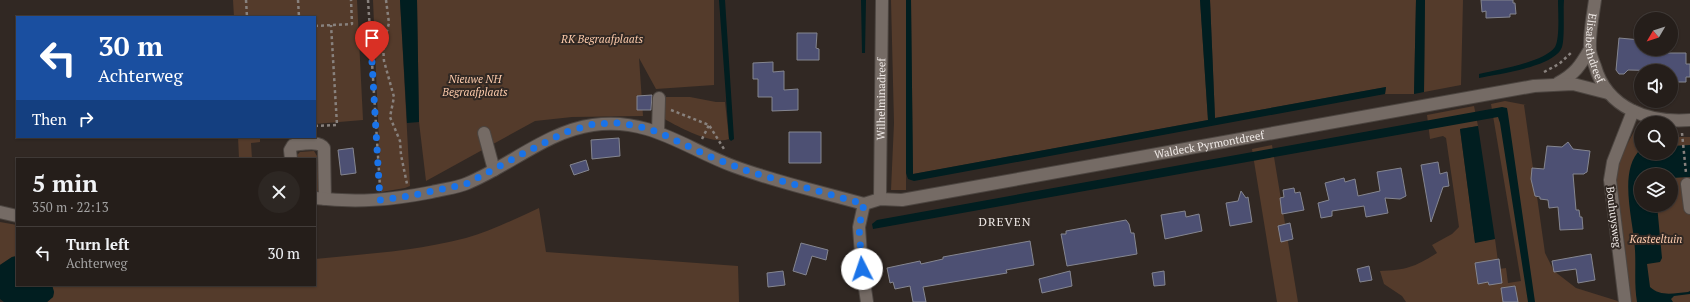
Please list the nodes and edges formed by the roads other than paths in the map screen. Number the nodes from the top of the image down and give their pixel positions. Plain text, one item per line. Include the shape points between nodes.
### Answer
1 (882, 0) edge
2 (1595, 0) edge
3 (1590, 49) junction
4 (1555, 84) junction
5 (1608, 93) junction
6 (659, 98) dead end
7 (1633, 111) junction
8 (1690, 120) edge
9 (484, 132) dead end
10 (658, 132) junction
11 (291, 158) edge
12 (494, 170) junction
13 (1687, 184) road end
14 (320, 199) edge
15 (880, 199) junction
16 (864, 204) junction
17 (1690, 208) edge
18 (0, 212) edge
19 (16, 216) edge
20 (867, 302) edge
21 (1625, 302) edge

1 - 15 street, Wilhelminadreef
2 - 3 street, Elisabethdreef
3 - 4 street, Waldeck Pyrmontdreef via 1580,67
3 - 5 street, Elisabethdreef via 1601,83
4 - 5 street, Waldeck Pyrmontdreef via 1573,84
4 - 15 street, Waldeck Pyrmontdreef via 902,200
5 - 7 street via 1622,106
6 - 10 street
7 - 8 street via 1658,119
7 - 21 street, Bouhuysweg via 1613,162 1610,180
9 - 12 street
10 - 12 street via 618,123 581,127 566,132
10 - 16 street via 733,166
11 - 14 street via 290,150 293,145 322,145 324,148
12 - 14 street via 466,184 409,196 380,200
13 - 17 street
15 - 16 street, Waldeck Pyrmontdreef
16 - 20 street via 859,227
18 - 19 street

